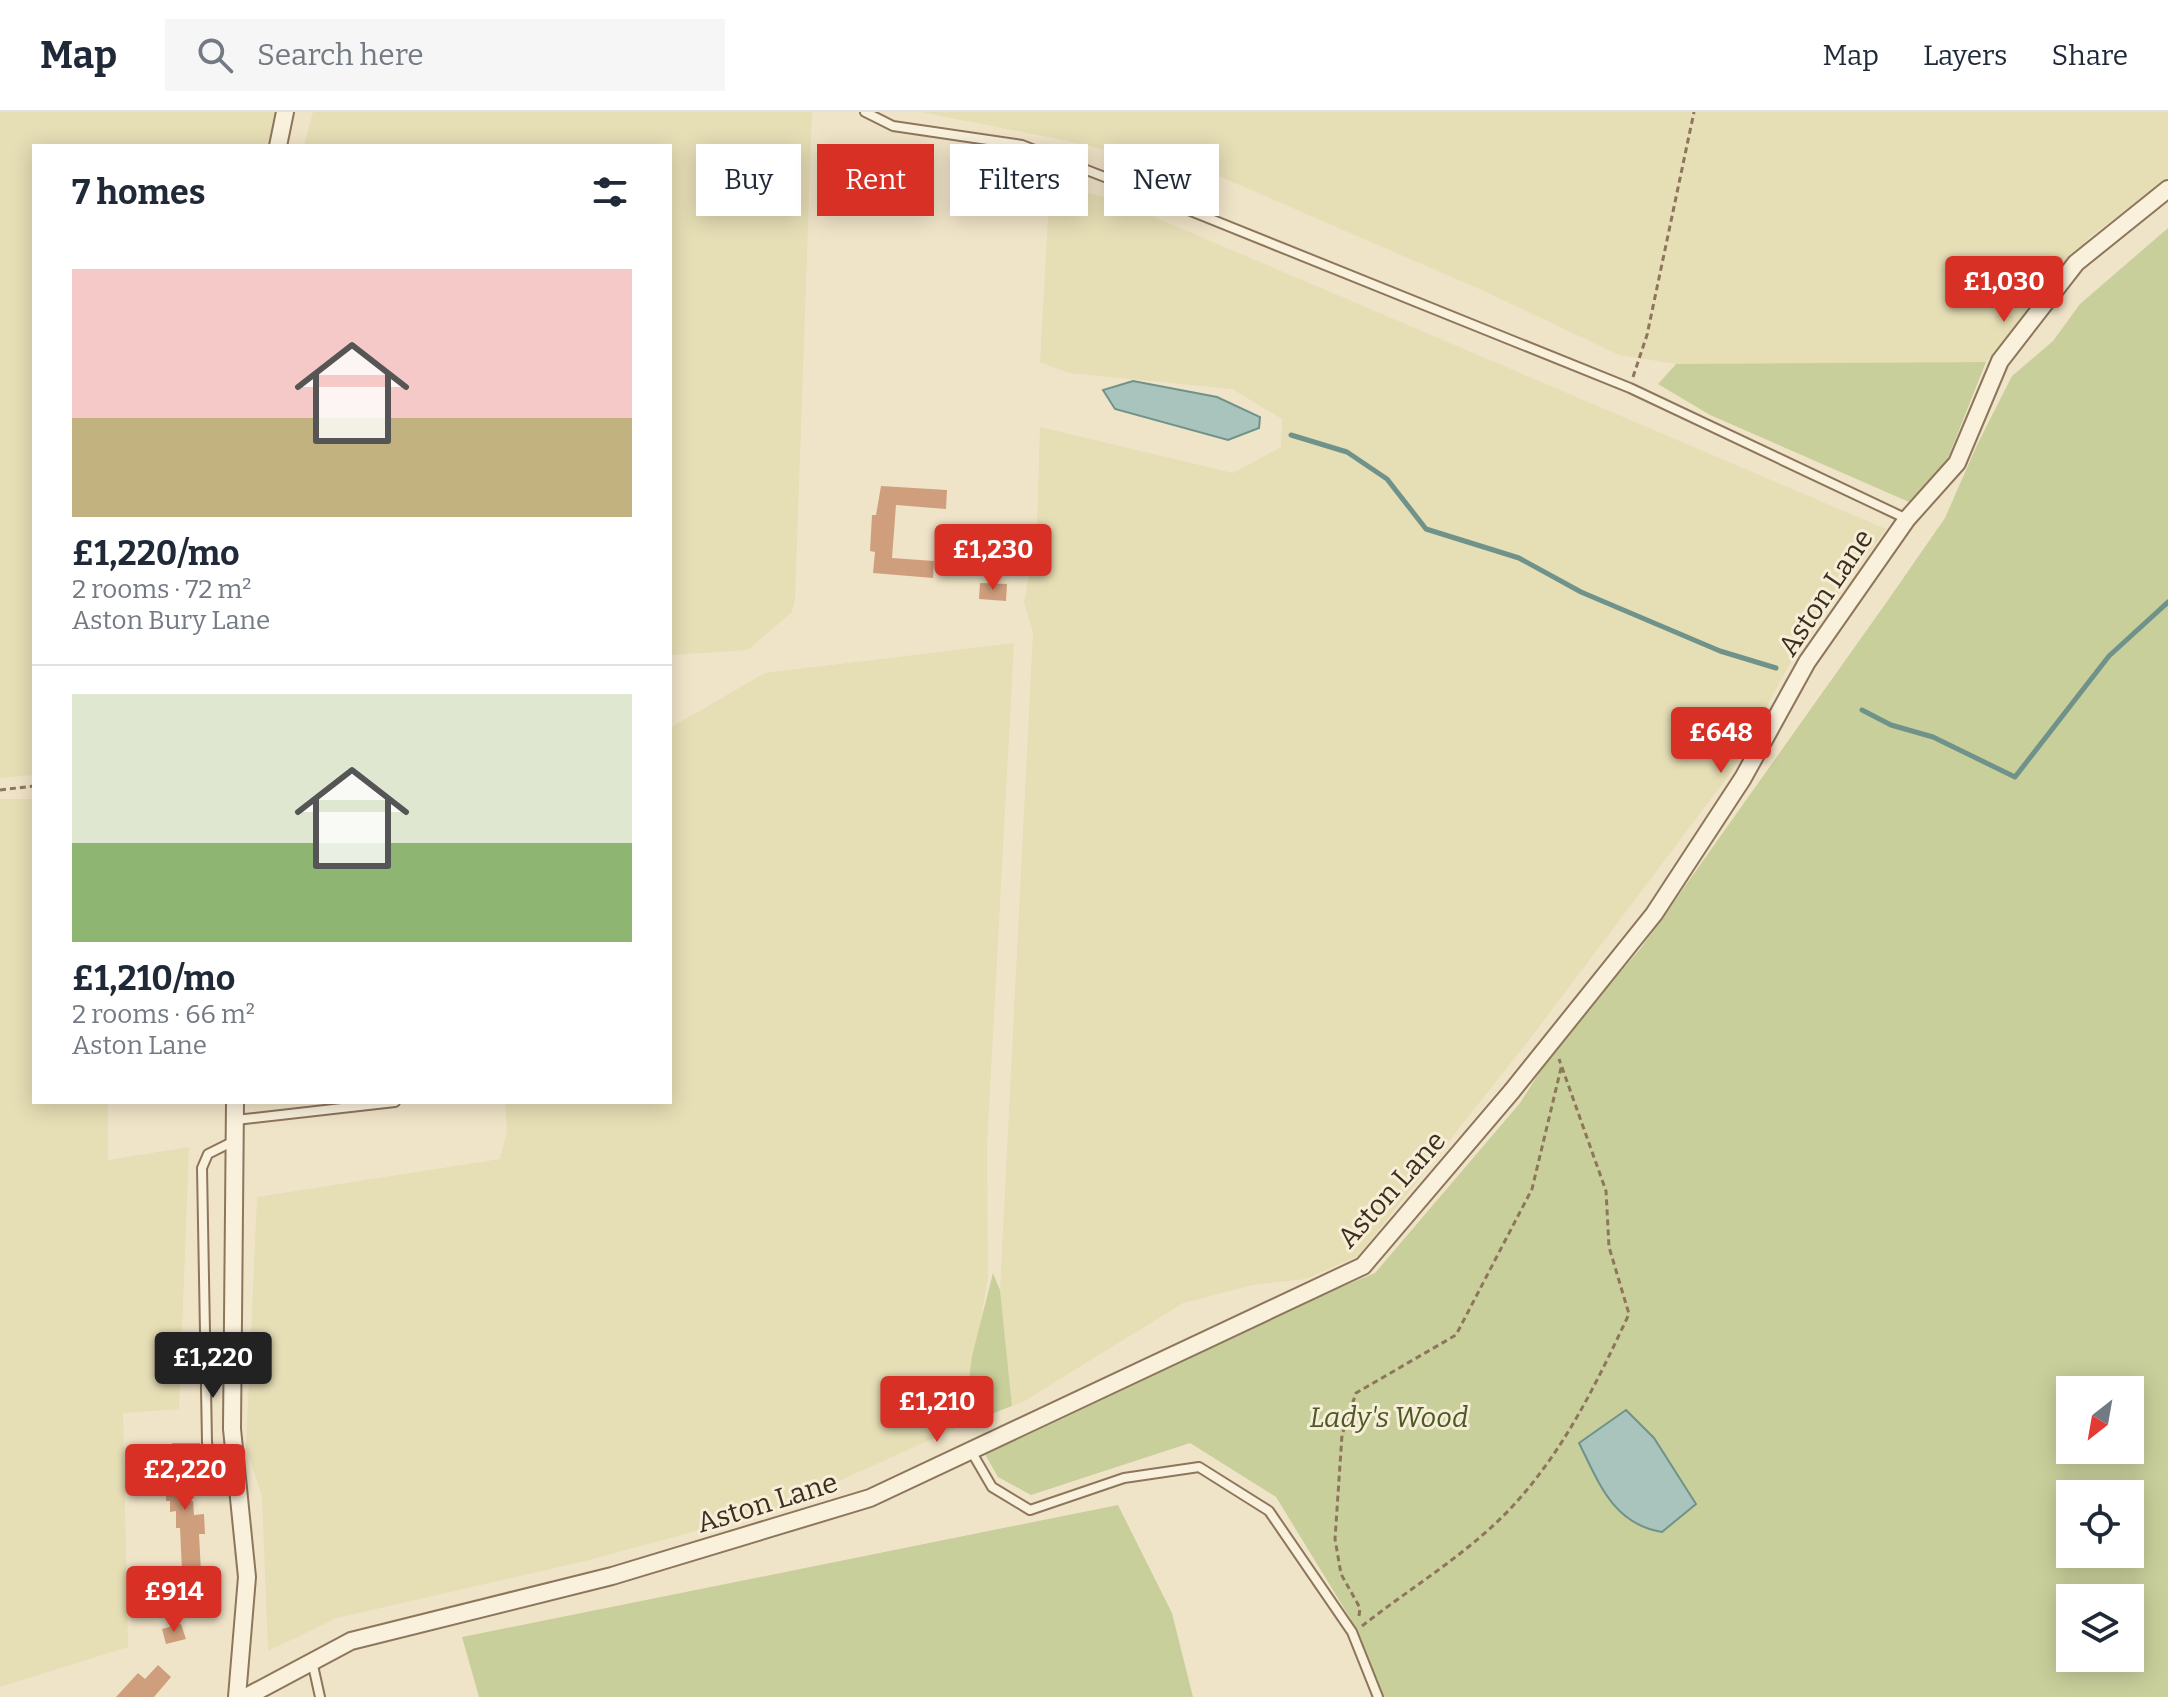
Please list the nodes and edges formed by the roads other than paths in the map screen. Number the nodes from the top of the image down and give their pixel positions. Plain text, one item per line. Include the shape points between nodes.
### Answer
1 (285, 112) edge
2 (865, 112) edge
3 (278, 144) edge
4 (2168, 189) edge
5 (1907, 519) junction
6 (235, 1104) edge
7 (377, 1104) edge
8 (236, 1120) junction
9 (237, 1140) junction
10 (971, 1450) junction
11 (234, 1468) junction
12 (312, 1660) junction
13 (237, 1697) edge
14 (246, 1697) edge
15 (320, 1697) edge
16 (1378, 1697) edge

1 - 3 street
2 - 5 lane via 893,126 1022,145 1630,388
4 - 5 street, Aston Lane via 2076,263 2000,361 1957,463
5 - 10 street, Aston Lane via 1807,662 1743,778 1654,914 1363,1266
6 - 8 street
7 - 8 lane
8 - 9 street
9 - 11 street
9 - 11 lane via 208,1154 202,1168 207,1442 211,1468
10 - 12 street, Aston Lane via 870,1498 612,1576 351,1641
10 - 16 lane via 992,1487 1030,1510 1124,1478 1199,1467 1269,1511 1352,1632
11 - 13 street via 247,1577
12 - 14 street, Aston Lane
12 - 15 lane

